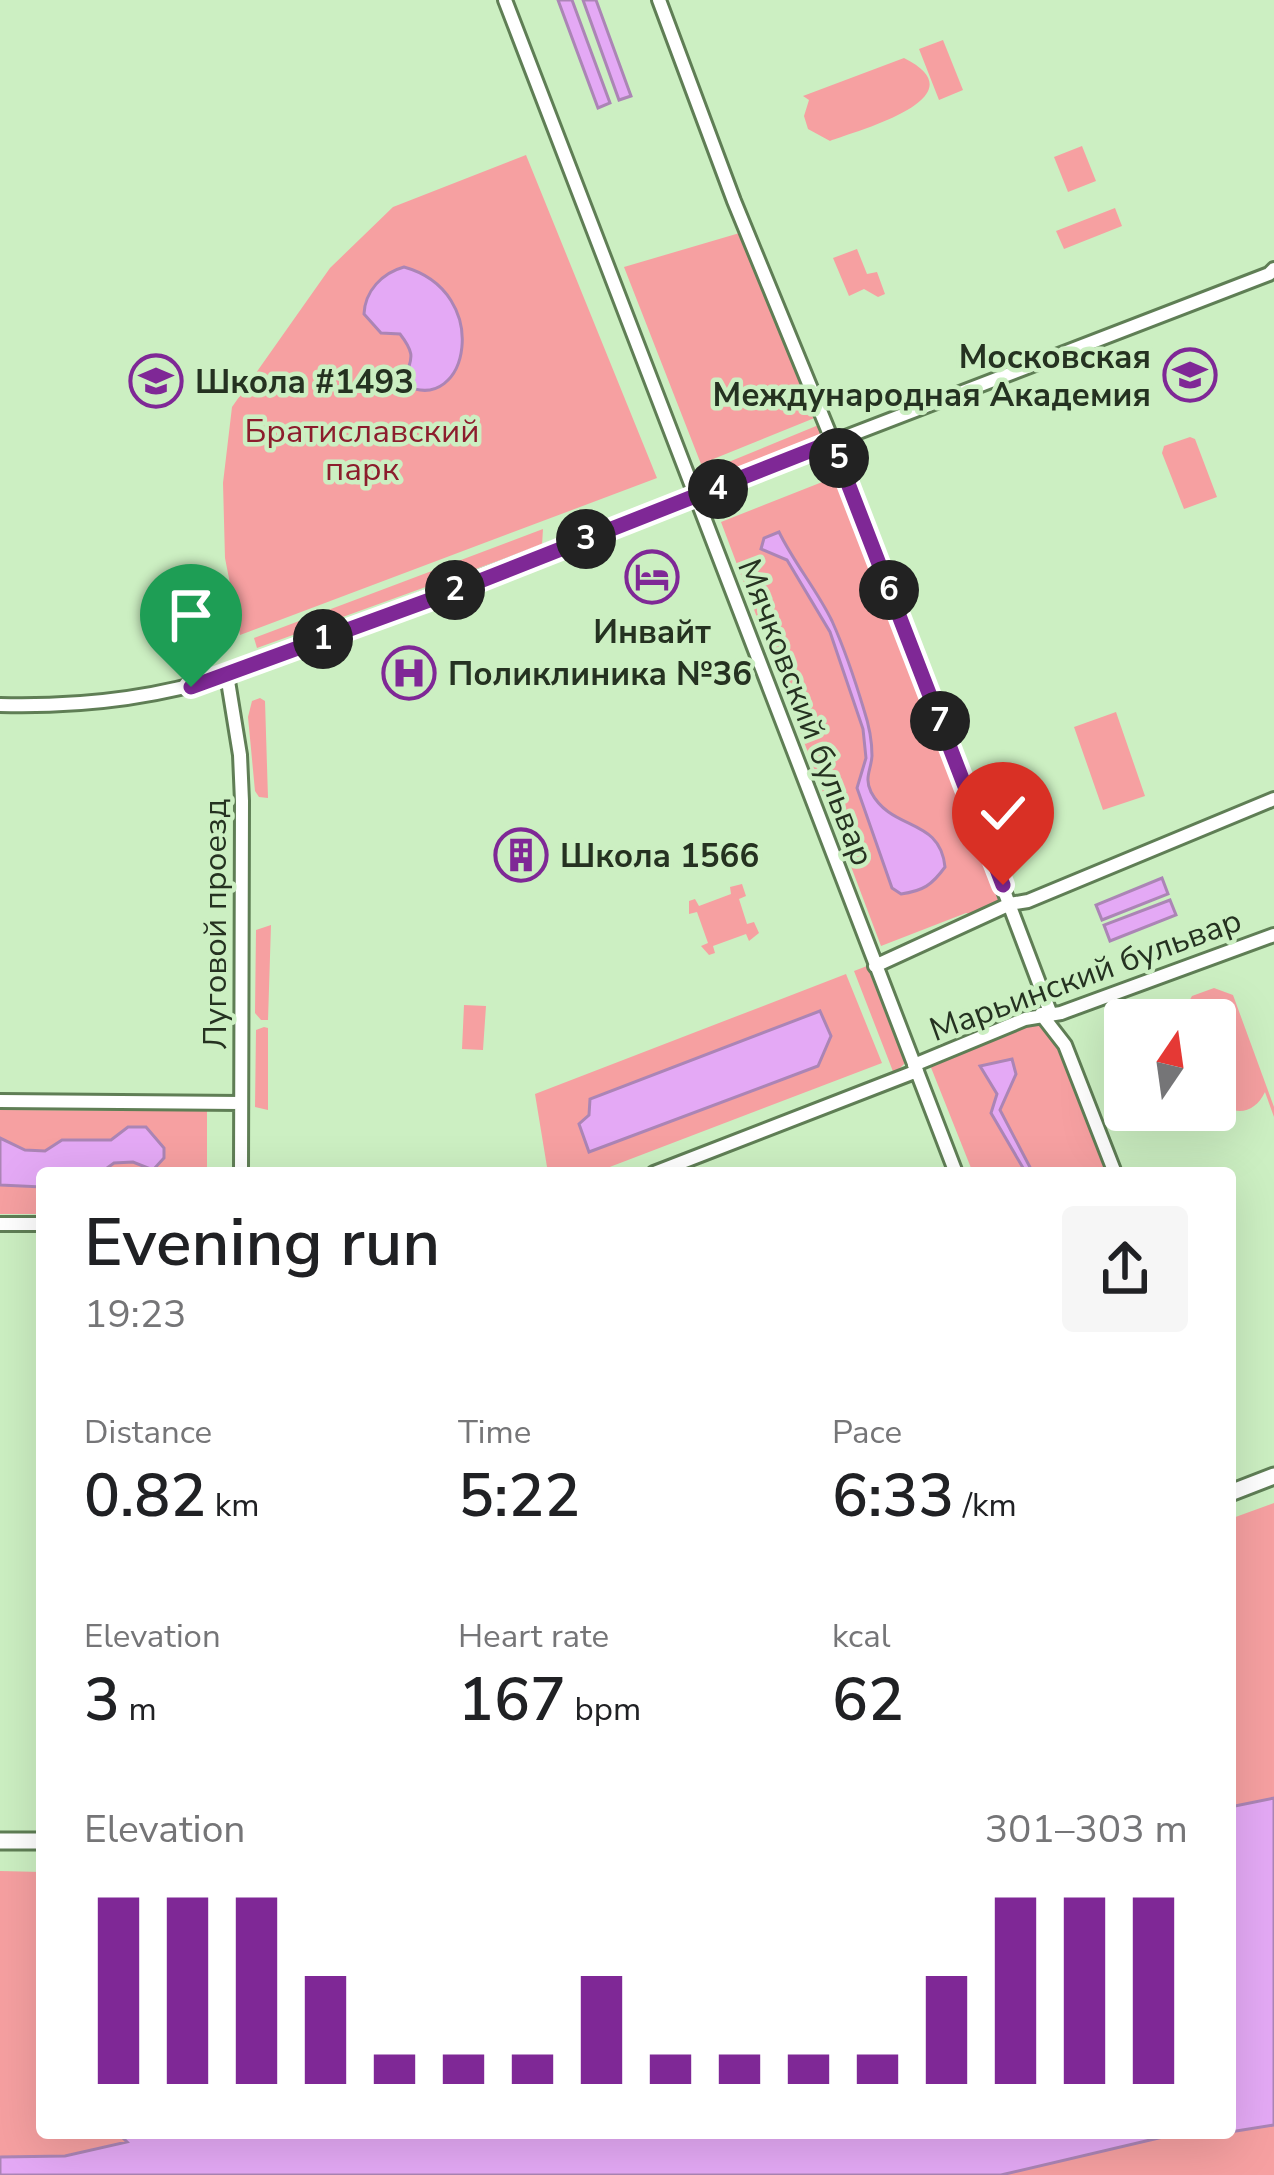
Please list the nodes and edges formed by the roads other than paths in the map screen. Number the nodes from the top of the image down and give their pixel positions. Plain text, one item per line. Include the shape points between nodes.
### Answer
1 (505, 0) edge
2 (659, 0) edge
3 (1272, 273) edge
4 (832, 442) junction
5 (698, 496) junction
6 (227, 675) junction
7 (0, 705) edge
8 (1274, 799) edge
9 (1010, 904) junction
10 (1274, 935) edge
11 (875, 965) junction
12 (1045, 1013) junction
13 (916, 1068) junction
14 (0, 1101) edge
15 (241, 1102) junction
16 (241, 1167) edge
17 (669, 1167) edge
18 (954, 1167) edge
19 (1113, 1167) edge
20 (0, 1224) edge
21 (36, 1224) edge
22 (1274, 1476) edge
23 (1236, 1485) edge
24 (0, 1841) edge
25 (36, 1841) edge

1 - 5 street, Мячковский бульвар
2 - 4 street
3 - 4 street
4 - 5 street
4 - 9 street
5 - 6 street
5 - 11 street, Мячковский бульвар
6 - 7 street via 130,699
6 - 15 street, Луговой проезд via 242,801
8 - 9 street
9 - 11 street
9 - 12 street
10 - 12 street, Марьинский бульвар
11 - 13 street, Мячковский бульвар
12 - 13 street, Марьинский бульвар
12 - 19 street
13 - 17 street, Марьинский бульвар
13 - 18 street, Мячковский бульвар
14 - 15 street
15 - 16 street, Луговой проезд
20 - 21 street
22 - 23 main road
24 - 25 main road

